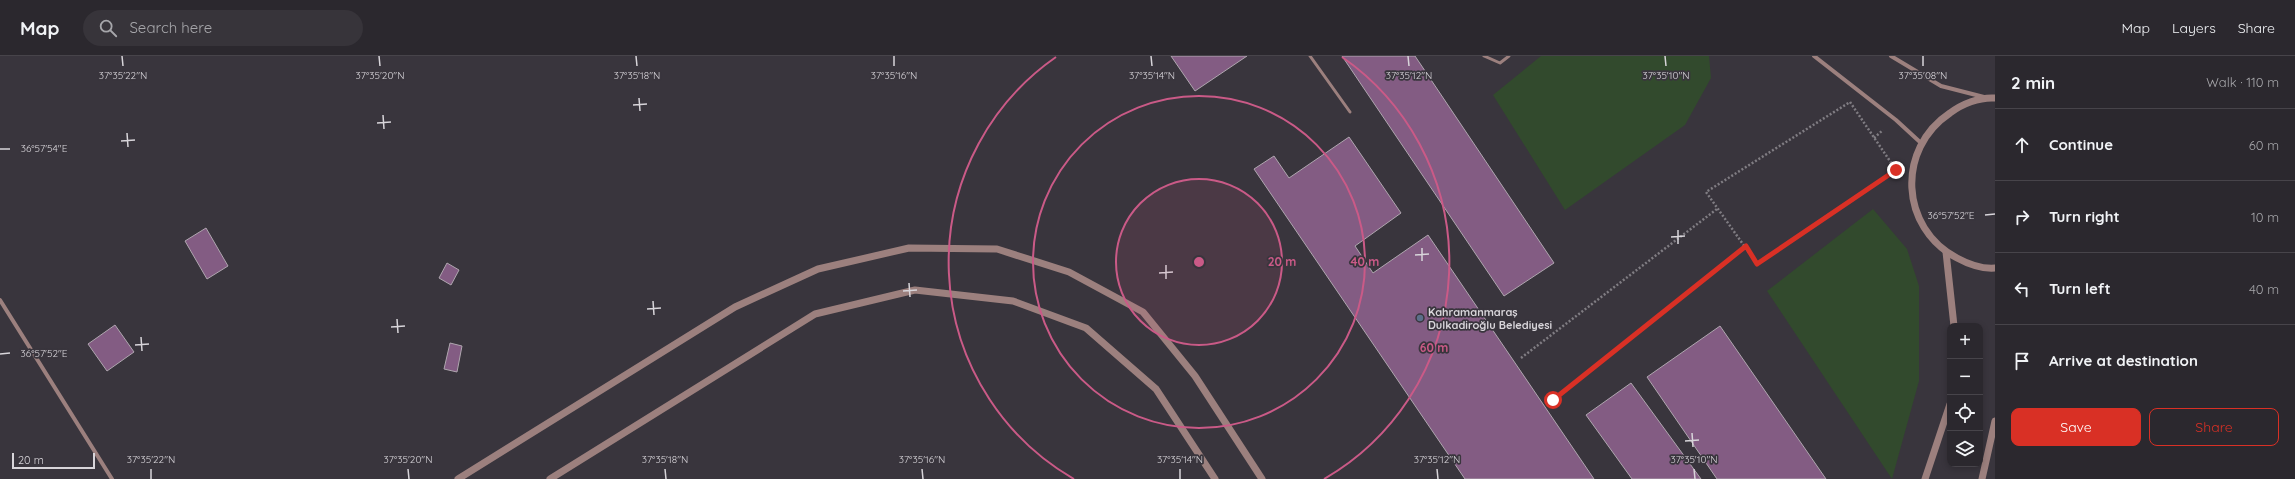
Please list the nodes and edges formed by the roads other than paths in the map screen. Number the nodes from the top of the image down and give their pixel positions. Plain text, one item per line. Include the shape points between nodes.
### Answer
1 (1310, 56) edge
2 (1484, 56) edge
3 (1509, 56) edge
4 (1814, 56) edge
5 (1891, 56) edge
6 (1992, 98) edge
7 (1350, 112) dead end
8 (1921, 143) junction
9 (1946, 252) junction
10 (1995, 268) edge
11 (0, 300) edge
12 (1954, 323) edge
13 (1947, 413) edge
14 (1995, 421) edge
15 (112, 479) edge
16 (458, 479) edge
17 (550, 479) edge
18 (1215, 479) edge
19 (1262, 479) edge
20 (1925, 479) edge
21 (1982, 479) edge

1 - 7 lane
2 - 3 lane via 1500,63
4 - 8 street via 1896,120
5 - 6 street via 1941,86
6 - 8 street via 1961,105 1938,121
8 - 9 street via 1912,166 1911,190 1915,208 1928,235
9 - 10 street via 1968,264
9 - 12 street
11 - 15 street
13 - 20 street
14 - 21 street
16 - 19 street via 735,307 818,269 917,248 997,249 1069,272 1143,312 1195,376
17 - 18 street via 815,314 916,290 1013,301 1086,328 1156,389

